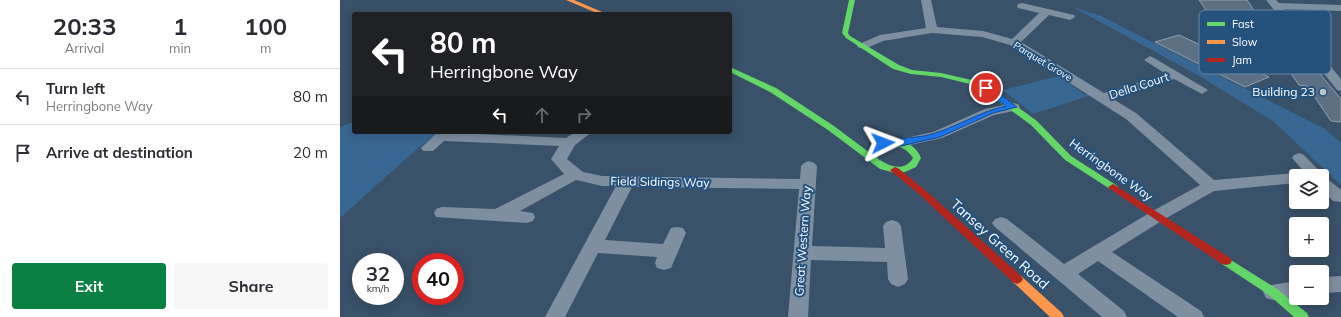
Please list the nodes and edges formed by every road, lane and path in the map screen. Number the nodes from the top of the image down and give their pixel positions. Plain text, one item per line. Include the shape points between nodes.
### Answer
1 (852, 0) edge
2 (926, 0) edge
3 (574, 1) edge
4 (1273, 3) edge
5 (1022, 6) dead end
6 (1341, 8) edge
7 (599, 12) edge
8 (1046, 12) junction
9 (1070, 17) dead end
10 (932, 30) junction
11 (1014, 43) junction
12 (862, 46) junction
13 (1150, 60) dead end
14 (732, 70) edge
15 (1175, 74) junction
16 (1331, 74) edge
17 (1341, 86) edge
18 (1202, 90) dead end
19 (1102, 98) junction
20 (1013, 107) junction
21 (831, 128) junction
22 (442, 134) edge
23 (582, 134) edge
24 (937, 136) junction
25 (858, 137) dead end
26 (871, 140) dead end
27 (569, 142) junction
28 (883, 143) junction
29 (901, 143) junction
30 (428, 148) dead end
31 (872, 158) junction
32 (1298, 158) dead end
33 (915, 160) junction
34 (810, 166) dead end
35 (1310, 169) edge
36 (895, 170) junction
37 (576, 174) junction
38 (1289, 179) edge
39 (627, 181) junction
40 (807, 184) junction
41 (1211, 186) junction
42 (1329, 188) edge
43 (922, 192) junction
44 (1339, 197) dead end
45 (442, 214) dead end
46 (498, 215) junction
47 (1157, 216) junction
48 (526, 217) dead end
49 (1001, 223) dead end
50 (892, 226) dead end
51 (677, 233) dead end
52 (592, 246) junction
53 (1098, 252) junction
54 (803, 253) junction
55 (896, 255) junction
56 (1063, 274) junction
57 (898, 279) dead end
58 (1341, 284) edge
59 (1329, 285) edge
60 (1289, 290) edge
61 (1274, 292) junction
62 (555, 317) edge
63 (798, 317) edge
64 (1058, 317) edge
65 (1117, 317) edge
66 (1194, 317) edge
67 (1303, 317) edge

1 - 12 street, Herringbone Way via 845,33
2 - 10 street
3 - 7 street
4 - 6 street
5 - 8 street
8 - 9 street
8 - 11 street
10 - 11 street, Parquet Grove via 967,32 998,37
10 - 12 street, Parquet Grove via 885,37
11 - 19 street, Parquet Grove
12 - 20 street, Herringbone Way via 896,67 911,72 941,75 976,83
13 - 15 street, Della Court
14 - 21 street, Tansey Green Road via 773,90
15 - 18 street, Della Court
15 - 19 street, Della Court
16 - 17 street
19 - 41 street, Parquet Grove via 1131,116
20 - 24 street via 990,112
20 - 47 street, Herringbone Way via 1034,123 1068,158
21 - 25 street, Tansey Green Road
21 - 31 street, Tansey Green Road
22 - 27 street
22 - 30 street
23 - 27 street, Field Sidings Way
24 - 29 street
24 - 33 street
26 - 28 street
27 - 37 street, Field Sidings Way via 559,159 568,170
28 - 29 street
28 - 31 street via 875,148
29 - 33 street via 914,150
31 - 36 street, Tansey Green Road via 883,168
32 - 35 street
33 - 36 street via 905,169
33 - 43 street, Tansey Green Road
34 - 40 street, Great Western Way
36 - 43 street, Tansey Green Road
37 - 39 street, Field Sidings Way via 602,181
37 - 46 street
38 - 41 street
39 - 40 street, Field Sidings Way
39 - 52 street
40 - 54 street, Great Western Way
41 - 47 street
42 - 44 street
43 - 64 street, Tansey Green Road
45 - 46 street
46 - 48 street
47 - 53 street
47 - 61 street, Herringbone Way
49 - 56 street
50 - 55 street
51 - 52 street via 666,257
52 - 62 street
53 - 56 street
53 - 66 street
54 - 55 street
54 - 63 street, Great Western Way
55 - 57 street
56 - 65 street
58 - 59 street
60 - 61 street
61 - 67 street, Herringbone Way

